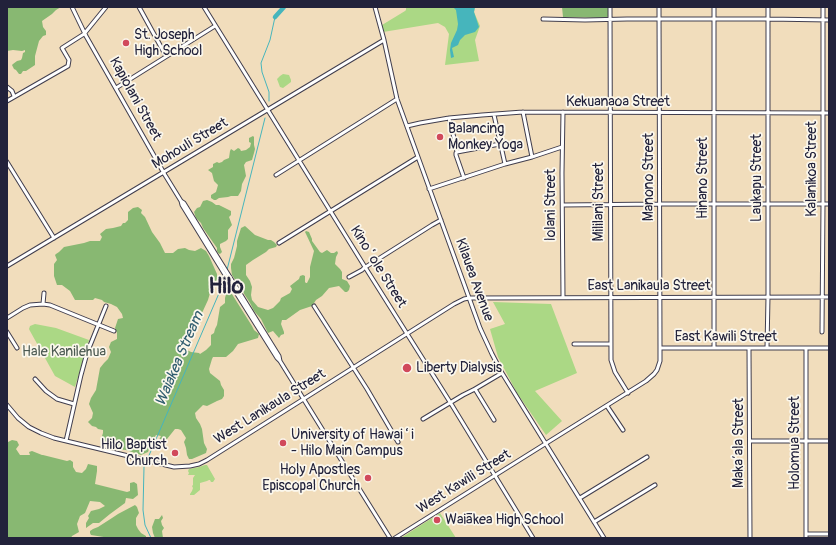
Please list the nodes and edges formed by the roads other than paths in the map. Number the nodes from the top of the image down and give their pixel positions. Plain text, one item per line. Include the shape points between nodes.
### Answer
1 (72, 7) edge
2 (106, 7) edge
3 (138, 7) edge
4 (204, 7) edge
5 (375, 7) edge
6 (610, 7) edge
7 (659, 7) edge
8 (714, 7) edge
9 (768, 7) edge
10 (823, 7) edge
11 (714, 18) junction
12 (768, 18) junction
13 (543, 19) dead end
14 (659, 19) junction
15 (610, 20) junction
16 (823, 20) junction
17 (829, 20) edge
18 (215, 26) junction
19 (85, 33) junction
20 (384, 40) junction
21 (166, 56) junction
22 (7, 87) edge
23 (116, 88) junction
24 (14, 96) junction
25 (397, 99) junction
26 (7, 101) edge
27 (267, 110) junction
28 (523, 112) junction
29 (563, 112) junction
30 (610, 112) junction
31 (660, 113) junction
32 (714, 113) junction
33 (767, 113) junction
34 (823, 113) junction
35 (829, 113) edge
36 (494, 115) junction
37 (449, 118) junction
38 (407, 126) junction
39 (500, 144) junction
40 (562, 147) junction
41 (457, 152) junction
42 (418, 157) junction
43 (532, 157) junction
44 (299, 161) junction
45 (7, 162) edge
46 (505, 164) junction
47 (164, 172) junction
48 (276, 175) dead end
49 (464, 178) junction
50 (429, 189) junction
51 (181, 201) junction
52 (660, 204) junction
53 (714, 204) junction
54 (823, 204) junction
55 (829, 204) edge
56 (563, 205) junction
57 (610, 205) junction
58 (768, 205) junction
59 (330, 211) junction
60 (441, 220) junction
61 (54, 238) junction
62 (279, 243) dead end
63 (7, 266) edge
64 (365, 267) junction
65 (349, 277) dead end
66 (231, 281) junction
67 (44, 293) dead end
68 (610, 297) junction
69 (768, 297) junction
70 (469, 298) junction
71 (563, 298) junction
72 (660, 298) junction
73 (714, 298) junction
74 (822, 298) junction
75 (829, 298) edge
76 (44, 304) junction
77 (106, 306) dead end
78 (314, 306) dead end
79 (7, 318) edge
80 (98, 325) junction
81 (114, 331) dead end
82 (7, 332) edge
83 (822, 332) dead end
84 (407, 334) junction
85 (574, 344) dead end
86 (610, 344) junction
87 (17, 348) dead end
88 (660, 348) junction
89 (714, 348) junction
90 (749, 348) junction
91 (767, 348) junction
92 (806, 348) junction
93 (829, 348) edge
94 (353, 368) junction
95 (502, 373) junction
96 (35, 378) dead end
97 (475, 389) junction
98 (628, 393) junction
99 (304, 398) junction
100 (450, 402) junction
101 (74, 404) junction
102 (7, 405) edge
103 (607, 406) junction
104 (423, 419) dead end
105 (494, 420) dead end
106 (623, 430) dead end
107 (66, 441) junction
108 (750, 441) junction
109 (806, 441) junction
110 (829, 441) edge
111 (398, 442) dead end
112 (545, 444) junction
113 (647, 457) dead end
114 (494, 476) junction
115 (655, 484) dead end
116 (580, 498) junction
117 (594, 522) junction
118 (829, 534) edge
119 (806, 536) edge
120 (390, 538) edge
121 (395, 538) edge
122 (533, 538) edge
123 (604, 538) edge
124 (750, 538) edge

1 - 19 street, Kapiolani Street
2 - 19 street
3 - 21 street
4 - 18 street, Kinoʻole Street
5 - 20 street, Kilauea Avenue
6 - 15 street, Mililani Street
7 - 14 street, Manono Street
8 - 11 street, Hinano Street
9 - 12 street, Laukapu Street
10 - 16 street, Kalanikoa Street
11 - 12 street
11 - 14 street
11 - 32 street, Hinano Street
12 - 16 street
12 - 33 street, Laukapu Street
13 - 15 street
14 - 15 street
14 - 31 street, Manono Street
15 - 30 street, Mililani Street
16 - 17 street
16 - 34 street, Kalanikoa Street
18 - 21 street
18 - 27 street, Kinoʻole Street
19 - 23 street, Kapiolani Street
19 - 24 street via 62,48 69,60 68,66
20 - 25 street, Kilauea Avenue
20 - 27 street, Mohouli Street
21 - 23 street
22 - 24 street
23 - 47 street, Kapiolani Street
24 - 26 street
25 - 38 street, Kilauea Avenue
25 - 44 street
27 - 44 street, Kinoʻole Street
27 - 47 street, Mohouli Street
28 - 29 street, Kekuanaoa Street
28 - 36 street, Kekuanaoa Street
28 - 43 street
29 - 30 street, Kekuanaoa Street
29 - 40 street, Iolani Street
30 - 31 street, Kekuanaoa Street
30 - 57 street, Mililani Street
31 - 32 street, Kekuanaoa Street
31 - 52 street, Manono Street
32 - 33 street, Kekuanaoa Street
32 - 53 street, Hinano Street
33 - 34 street, Kekuanaoa Street
33 - 58 street, Laukapu Street
34 - 35 street, Kekuanaoa Street
34 - 54 street, Kalanikoa Street
36 - 37 street, Kekuanaoa Street
36 - 39 street
37 - 38 street, Kekuanaoa Street
37 - 41 street
38 - 42 street, Kilauea Avenue
39 - 41 street
39 - 46 street
40 - 43 street
40 - 56 street, Iolani Street
41 - 49 street
42 - 50 street, Kilauea Avenue
42 - 59 street
43 - 46 street
44 - 48 street
44 - 59 street, Kinoʻole Street
45 - 61 street
46 - 49 street
47 - 51 street, Kapiolani Street
47 - 61 street, Mohouli Street
49 - 50 street
50 - 60 street, Kilauea Avenue
51 - 66 street, Kapiolani Street
51 - 66 street, Kapiolani Street via 223,272
52 - 53 street
52 - 57 street
52 - 72 street, Manono Street
53 - 58 street
53 - 73 street, Hinano Street
54 - 55 street
54 - 58 street
54 - 74 street, Kalanikoa Street
56 - 57 street
56 - 71 street, Iolani Street
57 - 68 street, Mililani Street
58 - 69 street, Laukapu Street
59 - 62 street
59 - 64 street, Kinoʻole Street
60 - 64 street
60 - 70 street, Kilauea Avenue
61 - 63 street, Mohouli Street
64 - 65 street
64 - 84 street, Kinoʻole Street
66 - 99 street, Kapiolani Street
67 - 76 street
68 - 71 street, East Lanikaula Street
68 - 72 street, East Lanikaula Street
68 - 86 street, Mililani Street
69 - 73 street, East Lanikaula Street
69 - 74 street, East Lanikaula Street
69 - 91 street, Laukapu Street
70 - 71 street, East Lanikaula Street
70 - 84 street, West Lanikaula Street via 462,299
70 - 95 street, Kilauea Avenue via 480,328
72 - 73 street, East Lanikaula Street
72 - 88 street, Manono Street
73 - 89 street, Hinano Street
74 - 75 street, East Lanikaula Street
74 - 83 street, Kalanikoa Street
76 - 79 street via 30,305
76 - 80 street
77 - 80 street
78 - 94 street
80 - 81 street
80 - 101 street via 87,353
82 - 87 street
84 - 94 street, West Lanikaula Street
84 - 100 street, Kinoʻole Street
85 - 86 street
86 - 98 street, Mililani Street via 615,372
88 - 89 street, East Kawili Street
88 - 98 street, East Kawili Street via 660,361 655,373
89 - 90 street, East Kawili Street
90 - 91 street, East Kawili Street
90 - 108 street, Maka‘ala Street
91 - 92 street, East Kawili Street
92 - 93 street, East Kawili Street
92 - 109 street, Holomua Street
94 - 99 street, West Lanikaula Street
94 - 111 street
95 - 97 street
95 - 112 street, Kilauea Avenue
96 - 101 street via 57,399
97 - 100 street
97 - 105 street
98 - 103 street, East Kawili Street
99 - 107 street, West Lanikaula Street via 206,460 190,466 174,466
99 - 120 street, Kapiolani Street
100 - 104 street
100 - 114 street, Kinoʻole Street
101 - 107 street
102 - 107 street, West Lanikaula Street via 29,426
103 - 106 street
103 - 112 street, East Kawili Street
108 - 109 street
108 - 124 street, Maka‘ala Street
109 - 110 street
109 - 119 street, Holomua Street
112 - 114 street, West Kawili Street
112 - 116 street, Kilauea Avenue
113 - 116 street
114 - 121 street, West Kawili Street
114 - 122 street, Kinoʻole Street
115 - 117 street
116 - 117 street, Kilauea Avenue
117 - 123 street, Kilauea Avenue
118 - 119 street

